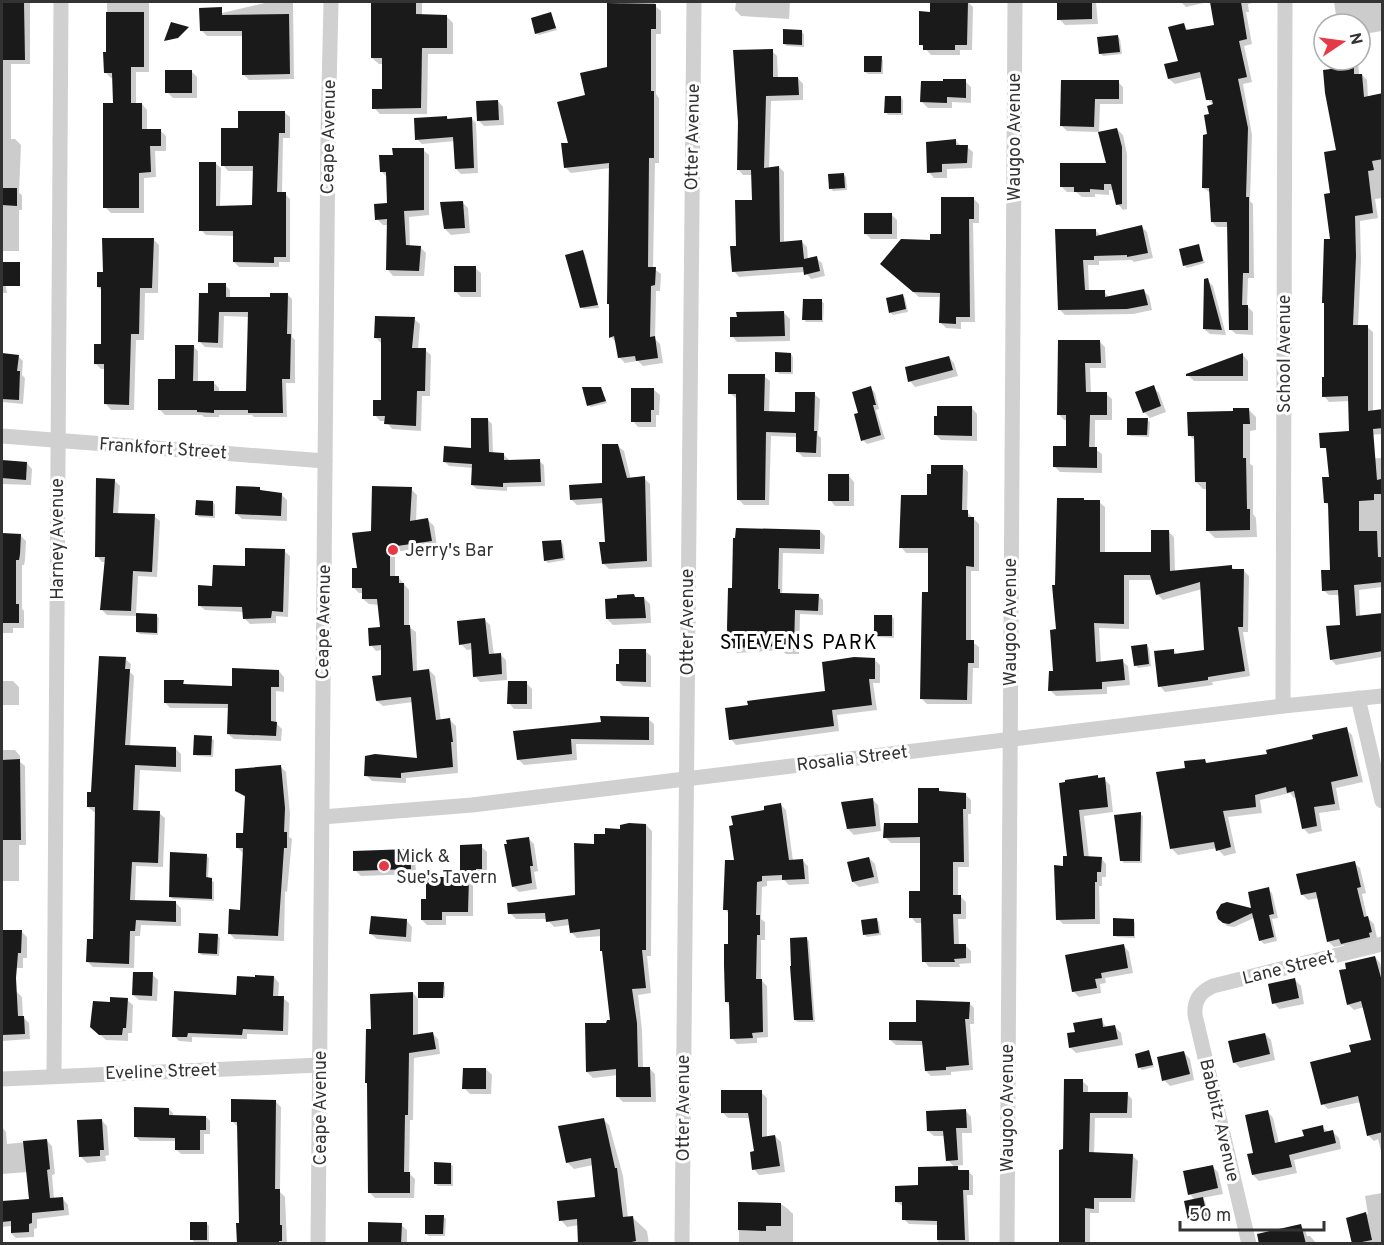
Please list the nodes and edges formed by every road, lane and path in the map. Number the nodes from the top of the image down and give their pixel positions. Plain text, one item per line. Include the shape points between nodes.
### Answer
1 (61, 2) edge
2 (331, 2) edge
3 (694, 2) edge
4 (1015, 2) edge
5 (1285, 2) edge
6 (2, 436) edge
7 (58, 440) junction
8 (325, 461) junction
9 (1383, 696) edge
10 (1359, 699) junction
11 (1283, 706) junction
12 (1009, 739) junction
13 (686, 779) junction
14 (1383, 801) edge
15 (322, 817) junction
16 (1383, 944) edge
17 (1198, 997) joint
18 (320, 1065) junction
19 (54, 1076) junction
20 (2, 1079) edge
21 (318, 1244) edge
22 (682, 1244) edge
23 (1007, 1244) edge
24 (1249, 1244) edge

1 - 7 street, Harney Avenue
2 - 8 street, Ceape Avenue
3 - 13 street, Otter Avenue
4 - 12 street, Waugoo Avenue
5 - 11 street, School Avenue
6 - 7 street, Frankfort Street
7 - 8 street, Frankfort Street
7 - 19 street, Harney Avenue
8 - 15 street, Ceape Avenue
9 - 10 street, Rosalia Street
10 - 11 street, Rosalia Street
10 - 14 street
11 - 12 street, Rosalia Street
12 - 13 street, Rosalia Street
12 - 23 street, Waugoo Avenue
13 - 15 street, Rosalia Street via 472,805
13 - 22 street, Otter Avenue
15 - 18 street, Ceape Avenue
16 - 17 street, Lane Street via 1213,986
17 - 24 street, Babbitz Avenue via 1195,1015
18 - 19 street, Eveline Street
18 - 21 street, Ceape Avenue
19 - 20 street, Eveline Street

